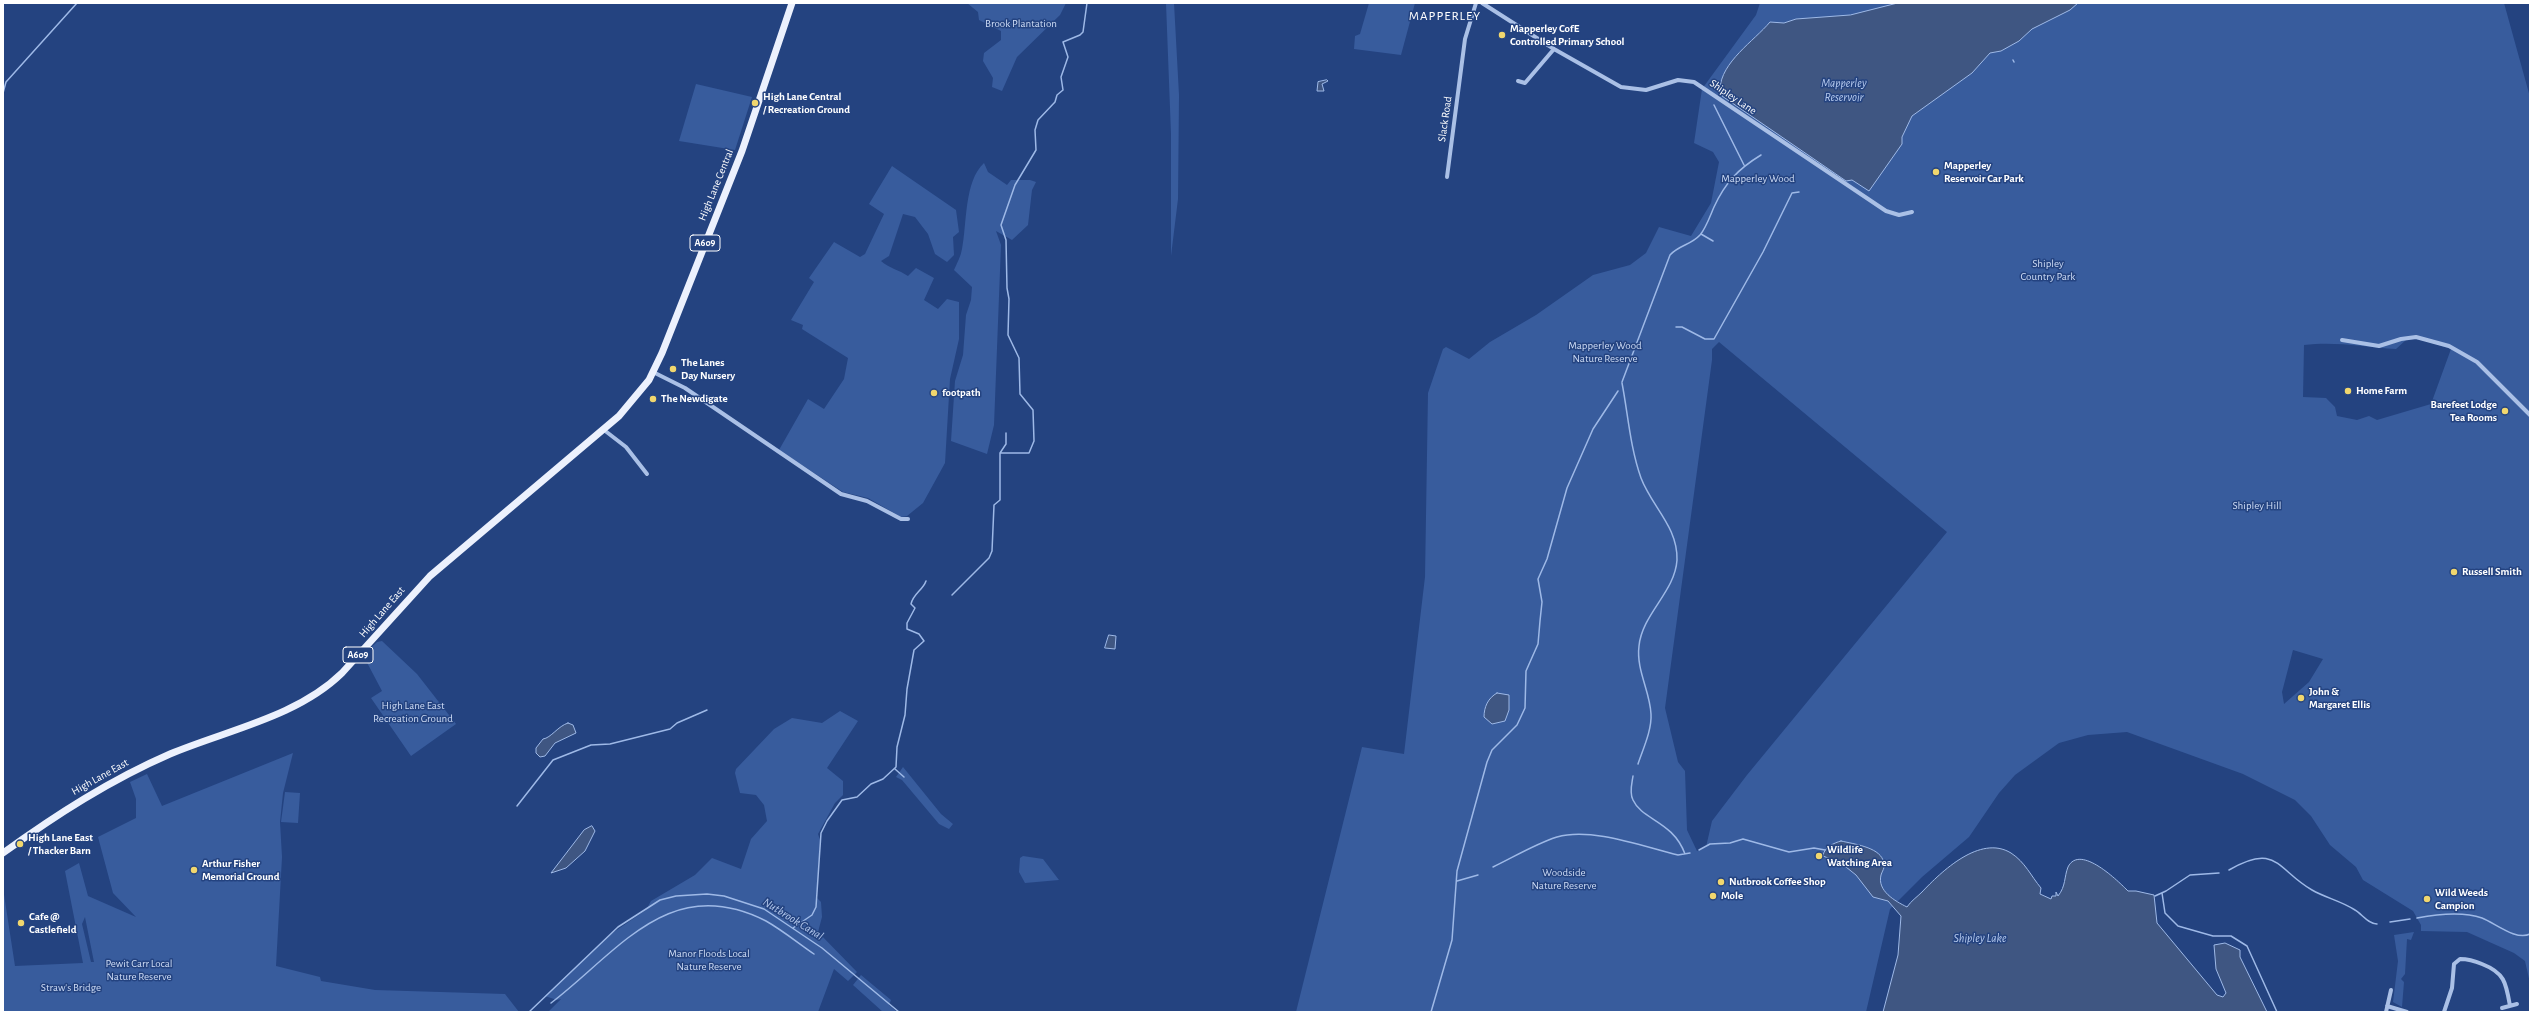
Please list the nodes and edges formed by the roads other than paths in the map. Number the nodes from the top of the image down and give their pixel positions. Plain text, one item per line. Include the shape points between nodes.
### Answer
1 (792, 3) edge
2 (1476, 3) edge
3 (1482, 3) edge
4 (1554, 49) junction
5 (1518, 81) dead end
6 (1447, 177) dead end
7 (1912, 212) dead end
8 (2342, 340) dead end
9 (654, 372) junction
10 (2530, 415) edge
11 (604, 430) junction
12 (647, 474) dead end
13 (908, 518) dead end
14 (3, 853) edge
15 (2391, 990) dead end
16 (2517, 1004) dead end
17 (2387, 1006) junction
18 (2510, 1006) junction
19 (2502, 1008) dead end
20 (2386, 1012) edge
21 (2407, 1012) edge
22 (2444, 1012) edge

1 - 9 main road, High Lane Central / A609 via 742,150
2 - 6 street, Slack Road via 1462,63
3 - 4 street, Shipley Lane
4 - 5 street via 1525,83
4 - 7 street, Shipley Lane via 1608,81 1634,90 1646,90 1678,80 1694,82 1886,211 1899,215
8 - 10 street via 2379,346 2416,337 2449,346 2477,362
9 - 11 main road, High Lane East / A609 via 639,394
9 - 13 street via 685,388 841,494 867,501 901,519
11 - 12 street via 626,447
11 - 14 main road, High Lane East / A609 via 430,576 347,668 326,687 279,712 170,754 115,780 68,808
15 - 17 street
16 - 18 street
17 - 20 street
17 - 21 street
18 - 19 street
18 - 22 street via 2507,988 2498,972 2470,960 2460,959 2454,964 2452,988

